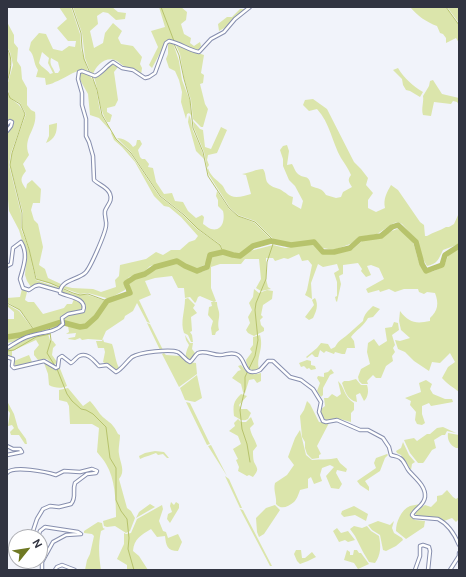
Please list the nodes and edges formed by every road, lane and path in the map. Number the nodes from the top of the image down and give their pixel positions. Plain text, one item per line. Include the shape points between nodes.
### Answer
1 (250, 7) edge
2 (7, 124) edge
3 (7, 131) edge
4 (7, 266) edge
5 (60, 290) junction
6 (7, 348) edge
7 (7, 357) edge
8 (7, 446) edge
9 (7, 455) edge
10 (7, 473) edge
11 (33, 529) edge
12 (42, 529) edge
13 (459, 545) edge
14 (48, 551) edge
15 (459, 553) edge
16 (56, 570) edge
17 (75, 570) edge
18 (415, 570) edge
19 (428, 570) edge
20 (450, 570) edge

1 - 5 street via 199,52 174,42 166,43 156,70 149,78 113,62 95,76 79,72 86,136 93,156 94,180 110,192 111,199 105,212 105,232 90,268 62,286
2 - 3 street via 10,120 12,122
4 - 5 street via 11,264 13,248 21,242 26,262 20,279 23,288 29,290 39,285
5 - 6 street via 60,293 83,303 83,311 62,318 63,324 58,328 30,336
7 - 13 street via 13,359 14,368 44,361 56,368 62,356 71,362 85,355 99,366 107,365 116,372 135,356 166,350 180,353 190,362 196,354 203,352 221,356 236,354 251,372 260,370 268,361 273,361 290,377 313,389 321,402 319,412 323,421 341,421 383,438 391,455 398,456 422,486 425,497 422,505 412,515 442,521 451,530
8 - 9 street via 22,452
10 - 11 street via 17,469 56,475 64,472 97,470 96,473 87,474 74,485 75,497 71,504 43,509
12 - 14 street via 45,527 81,534 66,535 53,542
15 - 20 street
16 - 17 street via 62,565
18 - 19 street via 420,556 420,546 423,546 429,547 430,551

